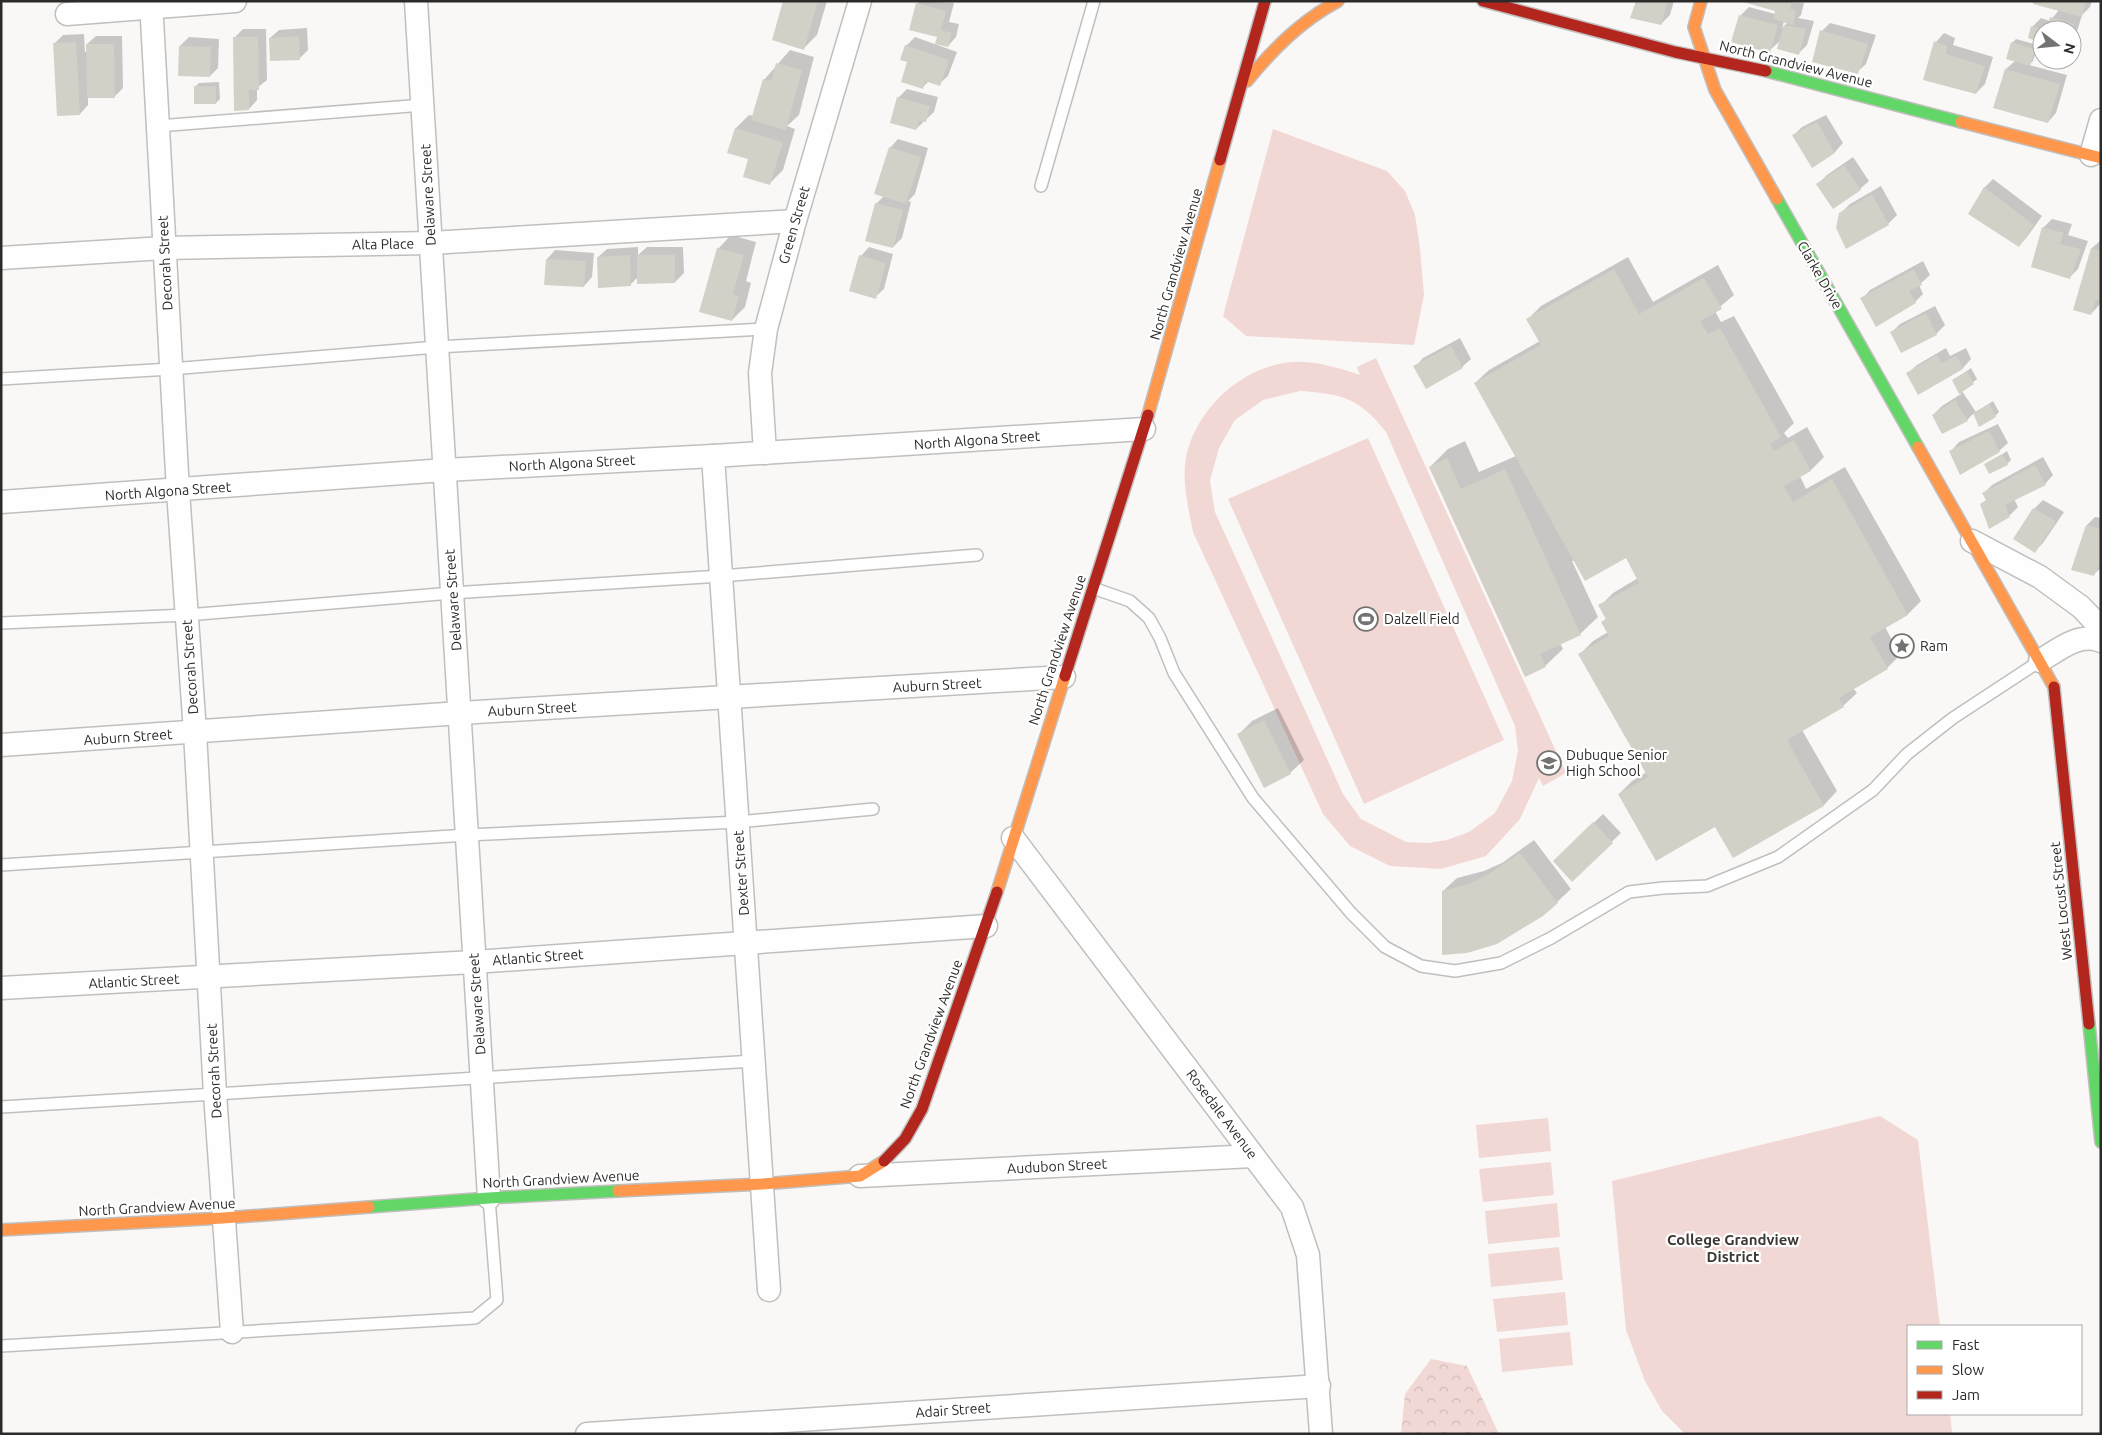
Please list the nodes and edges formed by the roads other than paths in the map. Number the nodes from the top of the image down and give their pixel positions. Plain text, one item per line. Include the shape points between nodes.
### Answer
1 (234, 1) edge
2 (416, 1) edge
3 (860, 1) edge
4 (1094, 1) edge
5 (1265, 1) edge
6 (1338, 1) edge
7 (1483, 1) edge
8 (1701, 1) edge
9 (151, 4) edge
10 (67, 14) dead end
11 (1703, 57) junction
12 (1241, 88) junction
13 (422, 105) junction
14 (2101, 120) edge
15 (158, 126) junction
16 (2096, 156) edge
17 (1041, 186) dead end
18 (795, 221) junction
19 (431, 243) junction
20 (164, 248) junction
21 (1, 258) edge
22 (766, 329) junction
23 (437, 347) junction
24 (171, 369) junction
25 (1, 380) edge
26 (1144, 429) junction
27 (765, 453) junction
28 (713, 456) junction
29 (445, 470) junction
30 (178, 491) junction
31 (1, 502) edge
32 (1972, 542) junction
33 (977, 555) dead end
34 (721, 576) junction
35 (1093, 588) junction
36 (452, 593) junction
37 (187, 615) junction
38 (1, 623) edge
39 (2101, 628) edge
40 (2101, 641) edge
41 (2040, 661) junction
42 (1064, 677) junction
43 (730, 698) junction
44 (460, 713) junction
45 (195, 732) junction
46 (1, 745) edge
47 (873, 809) dead end
48 (738, 822) junction
49 (467, 835) junction
50 (1013, 838) junction
51 (202, 852) junction
52 (1, 865) edge
53 (986, 926) junction
54 (746, 942) junction
55 (474, 962) junction
56 (209, 977) junction
57 (1, 988) edge
58 (754, 1061) junction
59 (482, 1079) junction
60 (215, 1094) junction
61 (1, 1108) edge
62 (2101, 1142) edge
63 (1253, 1156) junction
64 (860, 1176) junction
65 (762, 1184) junction
66 (489, 1198) junction
67 (223, 1218) junction
68 (1, 1230) edge
69 (769, 1290) dead end
70 (232, 1332) junction
71 (1, 1346) edge
72 (1319, 1386) junction
73 (587, 1434) edge
74 (1322, 1434) edge

1 - 9 street
2 - 13 street, Delaware Street
3 - 18 street, Green Street
4 - 17 lane
5 - 12 street, North Grandview Avenue
6 - 12 street, North Grandview Avenue via 1318,11 1276,45
7 - 11 street, North Grandview Avenue
8 - 11 street, Clarke Drive via 1694,27
9 - 10 street
9 - 15 street, Decorah Street
11 - 16 street, North Grandview Avenue
11 - 32 street, Clarke Drive via 1715,90
12 - 26 street, North Grandview Avenue
13 - 15 lane
13 - 19 street, Delaware Street
14 - 16 street
15 - 20 street, Decorah Street
18 - 19 street, Alta Place
18 - 22 street, Green Street
19 - 20 street, Alta Place
19 - 23 street, Delaware Street
20 - 21 street, Alta Place
20 - 24 street, Decorah Street
22 - 23 lane
22 - 27 street, Green Street via 760,374
23 - 24 lane
23 - 29 street, Delaware Street
24 - 25 lane
24 - 30 street, Decorah Street
26 - 27 street, North Algona Street
26 - 35 street, North Grandview Avenue
27 - 28 street, North Algona Street
28 - 29 street, North Algona Street
28 - 34 street, Dexter Street
29 - 30 street, North Algona Street
29 - 36 street, Delaware Street
30 - 31 street, North Algona Street
30 - 37 street, Decorah Street
32 - 39 street via 2040,576 2081,607
32 - 41 street, Clarke Drive
33 - 34 lane
34 - 36 lane
34 - 43 street, Dexter Street
35 - 41 lane via 1130,601 1149,618 1174,673 1253,798 1352,913 1385,947 1421,966 1455,971 1501,963 1629,892 1706,886 1778,857 1873,790 1907,754 1953,718
35 - 42 street, North Grandview Avenue
36 - 37 lane
36 - 44 street, Delaware Street
37 - 38 lane
37 - 45 street, Decorah Street
40 - 41 street via 2091,637 2066,644
41 - 62 street, West Locust Street via 2055,688
42 - 43 street, Auburn Street
42 - 50 street, North Grandview Avenue
43 - 44 street, Auburn Street
43 - 48 street, Dexter Street
44 - 45 street, Auburn Street
44 - 49 street, Delaware Street
45 - 46 street, Auburn Street
45 - 51 street, Decorah Street
47 - 48 lane
48 - 49 lane
48 - 54 street, Dexter Street
49 - 51 lane
49 - 55 street, Delaware Street
50 - 53 street, North Grandview Avenue
50 - 63 street, Rosedale Avenue
51 - 52 lane
51 - 56 street, Decorah Street
53 - 54 street, Atlantic Street
53 - 64 street, North Grandview Avenue via 922,1109 905,1139 884,1161
54 - 55 street, Atlantic Street
54 - 58 street, Dexter Street
55 - 56 street, Atlantic Street
55 - 59 street, Delaware Street
56 - 57 street, Atlantic Street
56 - 60 street, Decorah Street
58 - 59 lane
58 - 65 street, Dexter Street
59 - 60 lane
59 - 66 street, Delaware Street
60 - 61 lane
60 - 67 street, Decorah Street
63 - 64 street, Audubon Street
63 - 72 street, Rosedale Avenue via 1292,1207 1308,1255
64 - 65 street, North Grandview Avenue
65 - 66 street, North Grandview Avenue
65 - 69 street, Dexter Street
66 - 67 street, North Grandview Avenue
66 - 70 lane via 497,1300 475,1318
67 - 68 street, North Grandview Avenue
67 - 70 street, Decorah Street
70 - 71 lane
72 - 73 street, Adair Street
72 - 74 street, Rosedale Avenue

